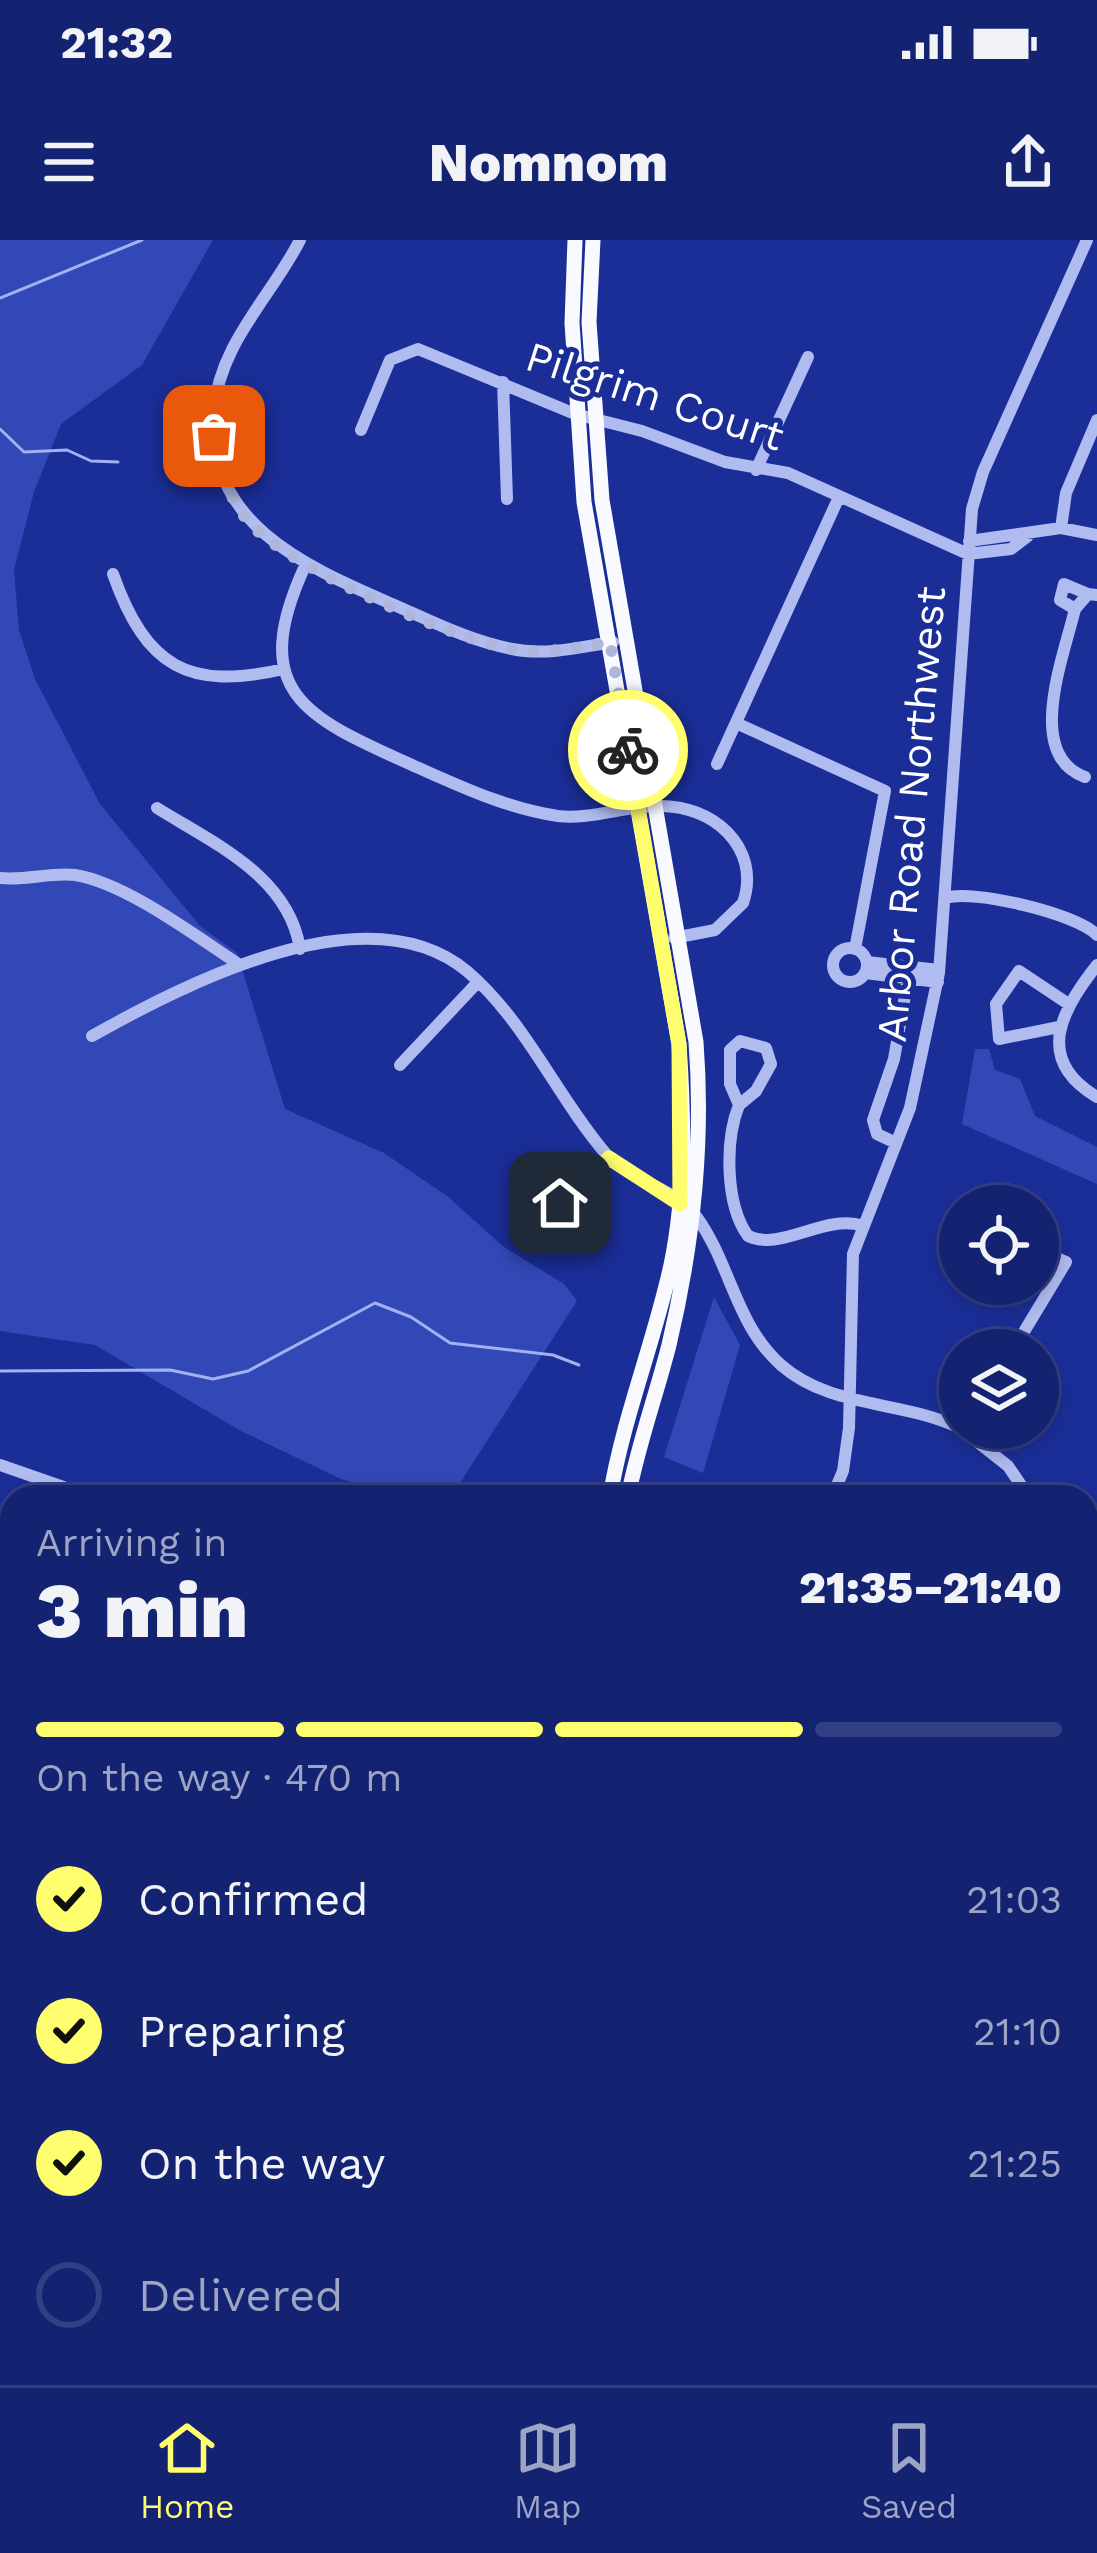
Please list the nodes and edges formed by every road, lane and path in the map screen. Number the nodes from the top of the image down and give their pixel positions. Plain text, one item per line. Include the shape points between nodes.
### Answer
1 (300, 240) edge
2 (575, 240) edge
3 (592, 240) edge
4 (1087, 240) edge
5 (808, 357) dead end
6 (502, 382) junction
7 (575, 414) junction
8 (593, 418) junction
9 (1097, 420) edge
10 (361, 430) dead end
11 (756, 470) junction
12 (839, 497) junction
13 (507, 499) dead end
14 (1061, 528) junction
15 (1097, 535) edge
16 (968, 548) junction
17 (305, 566) junction
18 (113, 574) dead end
19 (1092, 594) edge
20 (1075, 609) junction
21 (618, 641) junction
22 (284, 669) junction
23 (736, 723) junction
24 (717, 764) dead end
25 (1085, 776) dead end
26 (646, 807) junction
27 (157, 808) dead end
28 (0, 878) edge
29 (946, 898) junction
30 (1094, 926) edge
31 (669, 939) junction
32 (300, 949) junction
33 (855, 949) junction
34 (240, 965) junction
35 (1097, 965) edge
36 (866, 968) junction
37 (909, 973) junction
38 (939, 976) junction
39 (477, 983) junction
40 (1067, 1003) junction
41 (1059, 1027) junction
42 (92, 1036) dead end
43 (400, 1065) dead end
44 (1097, 1097) edge
45 (739, 1105) junction
46 (896, 1143) junction
47 (609, 1158) junction
48 (560, 1203) dead end
49 (687, 1209) junction
50 (863, 1226) junction
51 (851, 1399) junction
52 (939, 1419) edge
53 (987, 1449) edge
54 (0, 1465) edge
55 (58, 1485) edge
56 (613, 1485) edge
57 (631, 1485) edge
58 (836, 1485) edge
59 (1021, 1485) edge

1 - 17 street via 231,348 214,416 221,470 238,506
2 - 7 main road
3 - 8 main road
4 - 16 street, Arbor Road Northwest via 983,472
5 - 11 street
6 - 7 street, Pilgrim Court
6 - 10 street, Pilgrim Court via 426,350 403,350 386,367
6 - 13 street
7 - 8 street, Pilgrim Court
7 - 21 main road via 584,502
8 - 11 street, Pilgrim Court
8 - 21 main road
9 - 14 street via 1066,493
11 - 12 street, Pilgrim Court via 788,473
12 - 16 street, Pilgrim Court
12 - 23 street
14 - 15 street
14 - 16 street via 1022,545
16 - 29 street, Arbor Road Northwest
17 - 21 street via 513,650
17 - 22 street via 280,628
18 - 22 street via 143,640 181,669 218,679
19 - 20 street
19 - 20 street via 1064,584 1060,600
20 - 25 street via 1052,744 1066,769
21 - 26 main road
22 - 26 street via 296,695 332,730 500,802 566,817
23 - 24 street
23 - 33 street via 885,790
26 - 31 main road
26 - 31 street via 678,807 721,826 746,860 737,914 715,930
27 - 32 street via 265,879 292,919
28 - 34 street via 72,874 96,881
29 - 30 street via 1030,906
29 - 38 street, Arbor Road Northwest
31 - 49 main road via 700,1099
32 - 34 street
32 - 39 street via 397,943 435,954
33 - 36 street
33 - 36 street via 838,953 834,969 851,982
34 - 42 street
35 - 40 street
36 - 37 street
37 - 38 street
37 - 46 street via 872,1127
38 - 46 street, Arbor Road Northwest
39 - 43 street
39 - 47 street
40 - 41 street
40 - 41 street via 1019,971 995,1004 999,1039
41 - 44 street via 1071,1073
45 - 45 street via 771,1064 754,1042 730,1050
45 - 50 street via 730,1152 748,1236 766,1240 846,1220
46 - 50 street, Arbor Road Northwest
47 - 48 street
47 - 49 street
49 - 51 street via 755,1338 795,1376
49 - 56 main road
49 - 57 main road via 667,1351
50 - 51 street, Arbor Road Northwest via 852,1275
51 - 52 street
51 - 58 street, Arbor Road Northwest
53 - 59 street
54 - 55 street

